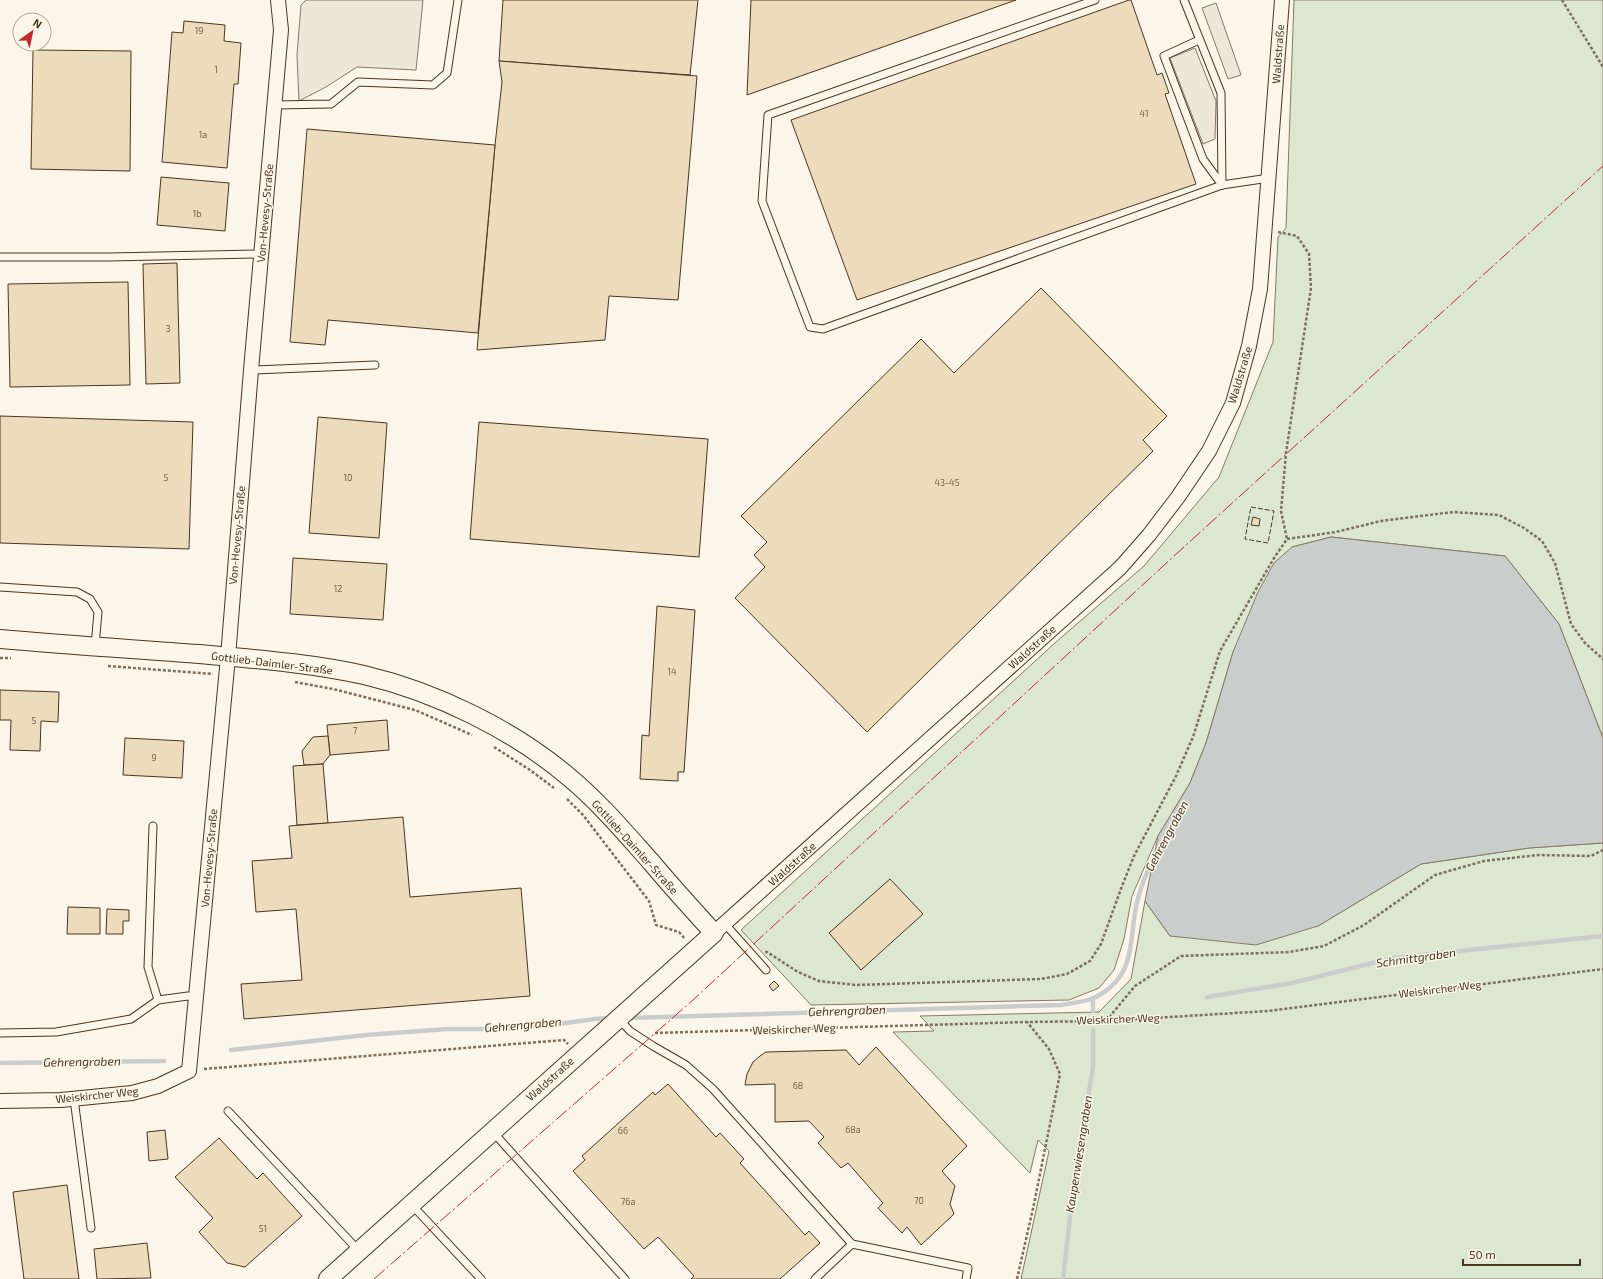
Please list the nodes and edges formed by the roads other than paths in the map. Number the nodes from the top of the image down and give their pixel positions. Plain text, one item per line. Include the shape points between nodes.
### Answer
1 (278, 0) edge
2 (458, 0) edge
3 (1095, 0) edge
4 (1184, 0) edge
5 (1282, 0) edge
6 (1200, 40) junction
7 (274, 105) junction
8 (1269, 178) junction
9 (1222, 185) junction
10 (261, 254) junction
11 (0, 258) edge
12 (375, 365) dead end
13 (251, 370) junction
14 (0, 587) edge
15 (0, 639) edge
16 (95, 646) junction
17 (228, 657) junction
18 (153, 826) dead end
19 (719, 929) junction
20 (766, 970) dead end
21 (196, 997) junction
22 (158, 1000) junction
23 (621, 1022) junction
24 (0, 1033) edge
25 (189, 1071) joint
26 (74, 1099) junction
27 (0, 1101) edge
28 (228, 1111) dead end
29 (492, 1131) junction
30 (411, 1204) junction
31 (91, 1228) dead end
32 (852, 1244) junction
33 (359, 1251) junction
34 (328, 1279) edge
35 (481, 1279) edge
36 (625, 1279) edge
37 (815, 1279) edge
38 (966, 1279) edge

1 - 7 street, Von-Hevesy-Straße via 281,30
2 - 7 lane via 447,73 433,85 358,82 331,104
3 - 9 lane via 768,115 762,201 810,327 823,329
4 - 6 lane
5 - 8 street, Waldstraße
6 - 9 lane via 1221,94
6 - 9 lane via 1164,56 1203,159
7 - 10 street, Von-Hevesy-Straße
8 - 9 lane
8 - 19 street, Waldstraße via 1260,288 1249,346 1233,403 1209,450 1178,497 1120,568
10 - 11 lane
10 - 13 street, Von-Hevesy-Straße
12 - 13 lane
13 - 17 street, Von-Hevesy-Straße
14 - 16 lane via 77,592 90,599 98,612
15 - 16 street, Gottlieb-Daimler-Straße
16 - 17 street, Gottlieb-Daimler-Straße
17 - 19 street, Gottlieb-Daimler-Straße via 306,664 365,676 456,707 497,728 532,749 576,783
17 - 21 street, Von-Hevesy-Straße
18 - 22 lane via 148,967
19 - 20 lane via 751,953
19 - 23 street, Waldstraße
21 - 22 lane
21 - 25 street, Von-Hevesy-Straße
22 - 24 lane via 131,1019 56,1032
23 - 29 street, Waldstraße via 577,1055
23 - 32 lane via 652,1046 686,1065 713,1089
25 - 26 street, Weiskircher Weg via 158,1086 132,1093
26 - 27 street, Weiskircher Weg
26 - 31 lane
28 - 33 lane
29 - 30 street, Waldstraße
29 - 36 lane
30 - 33 street, Waldstraße
30 - 35 lane
32 - 37 lane
32 - 38 lane via 968,1268
33 - 34 street, Waldstraße

